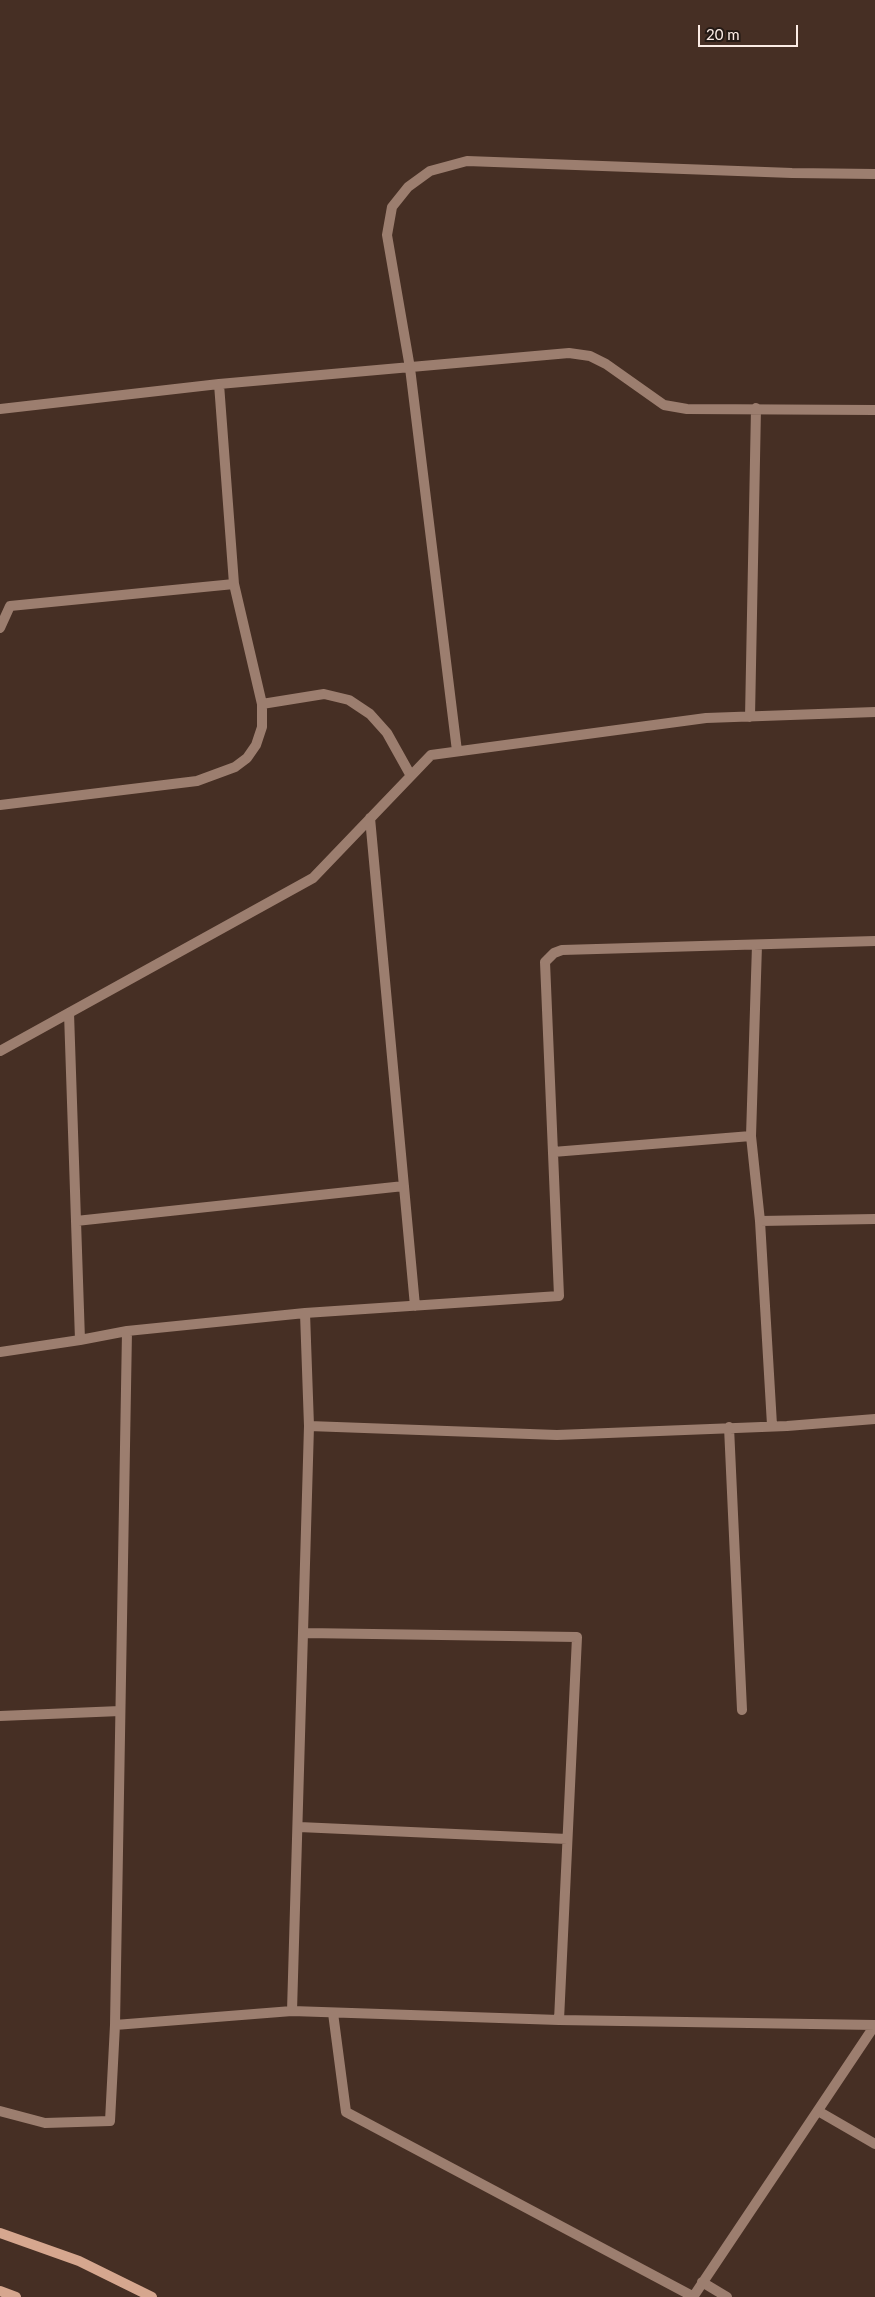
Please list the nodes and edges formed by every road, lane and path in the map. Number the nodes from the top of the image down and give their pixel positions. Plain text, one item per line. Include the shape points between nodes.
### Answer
1 (875, 174) edge
2 (410, 368) junction
3 (219, 384) junction
4 (756, 408) junction
5 (0, 409) edge
6 (875, 410) edge
7 (234, 584) junction
8 (0, 628) edge
9 (262, 704) junction
10 (875, 712) edge
11 (750, 717) junction
12 (457, 752) junction
13 (411, 776) junction
14 (0, 805) edge
15 (370, 818) junction
16 (875, 942) edge
17 (757, 944) junction
18 (69, 1013) junction
19 (0, 1051) edge
20 (751, 1136) junction
21 (553, 1152) junction
22 (404, 1186) junction
23 (875, 1219) edge
24 (76, 1221) junction
25 (760, 1221) junction
26 (414, 1306) junction
27 (305, 1313) junction
28 (127, 1331) junction
29 (80, 1340) junction
30 (0, 1352) edge
31 (875, 1419) edge
32 (772, 1425) junction
33 (309, 1426) junction
34 (729, 1427) junction
35 (305, 1633) junction
36 (742, 1710) dead end
37 (120, 1711) junction
38 (0, 1716) edge
39 (299, 1827) junction
40 (567, 1839) junction
41 (292, 2011) junction
42 (333, 2013) junction
43 (559, 2020) junction
44 (115, 2024) junction
45 (875, 2025) edge
46 (818, 2111) junction
47 (0, 2112) edge
48 (875, 2144) edge
49 (0, 2233) edge
50 (702, 2282) junction
51 (0, 2291) edge
52 (16, 2297) edge
53 (152, 2297) edge
54 (694, 2297) edge
55 (727, 2297) edge

1 - 2 street via 466,161 430,171 408,187 392,207 387,235
2 - 3 street
2 - 4 street via 576,354 590,356 606,364 664,405 687,409
2 - 12 street
3 - 5 street
3 - 7 street
4 - 6 street
4 - 11 street
7 - 8 street via 10,606
7 - 9 street
9 - 13 street via 324,694 349,700 370,714 388,733
9 - 14 street via 262,727 256,745 235,767 197,781
10 - 11 street
11 - 12 street via 706,718
12 - 13 street via 431,755
13 - 15 street
15 - 18 street via 312,878
15 - 22 street
16 - 17 street
17 - 20 street
17 - 21 street via 562,950 548,957 545,962
18 - 19 street
18 - 24 street
20 - 21 street
20 - 25 street
21 - 26 street via 560,1296
22 - 24 street
22 - 26 street
23 - 25 street
24 - 29 street
25 - 32 street
26 - 27 street
27 - 28 street
27 - 33 street
28 - 29 street
28 - 37 street
29 - 30 street
31 - 32 street
32 - 34 street
33 - 34 street via 557,1435
33 - 35 street
34 - 36 street
35 - 39 street
35 - 40 street via 577,1637
37 - 38 street
37 - 44 street
39 - 40 street
39 - 41 street
40 - 43 street
41 - 42 street
41 - 44 street
42 - 43 street
42 - 54 street via 346,2112
43 - 45 street
44 - 47 street via 110,2121 44,2123
45 - 46 street
46 - 48 street
46 - 50 street
49 - 53 main road via 79,2261
50 - 54 street
50 - 55 street
51 - 52 main road

